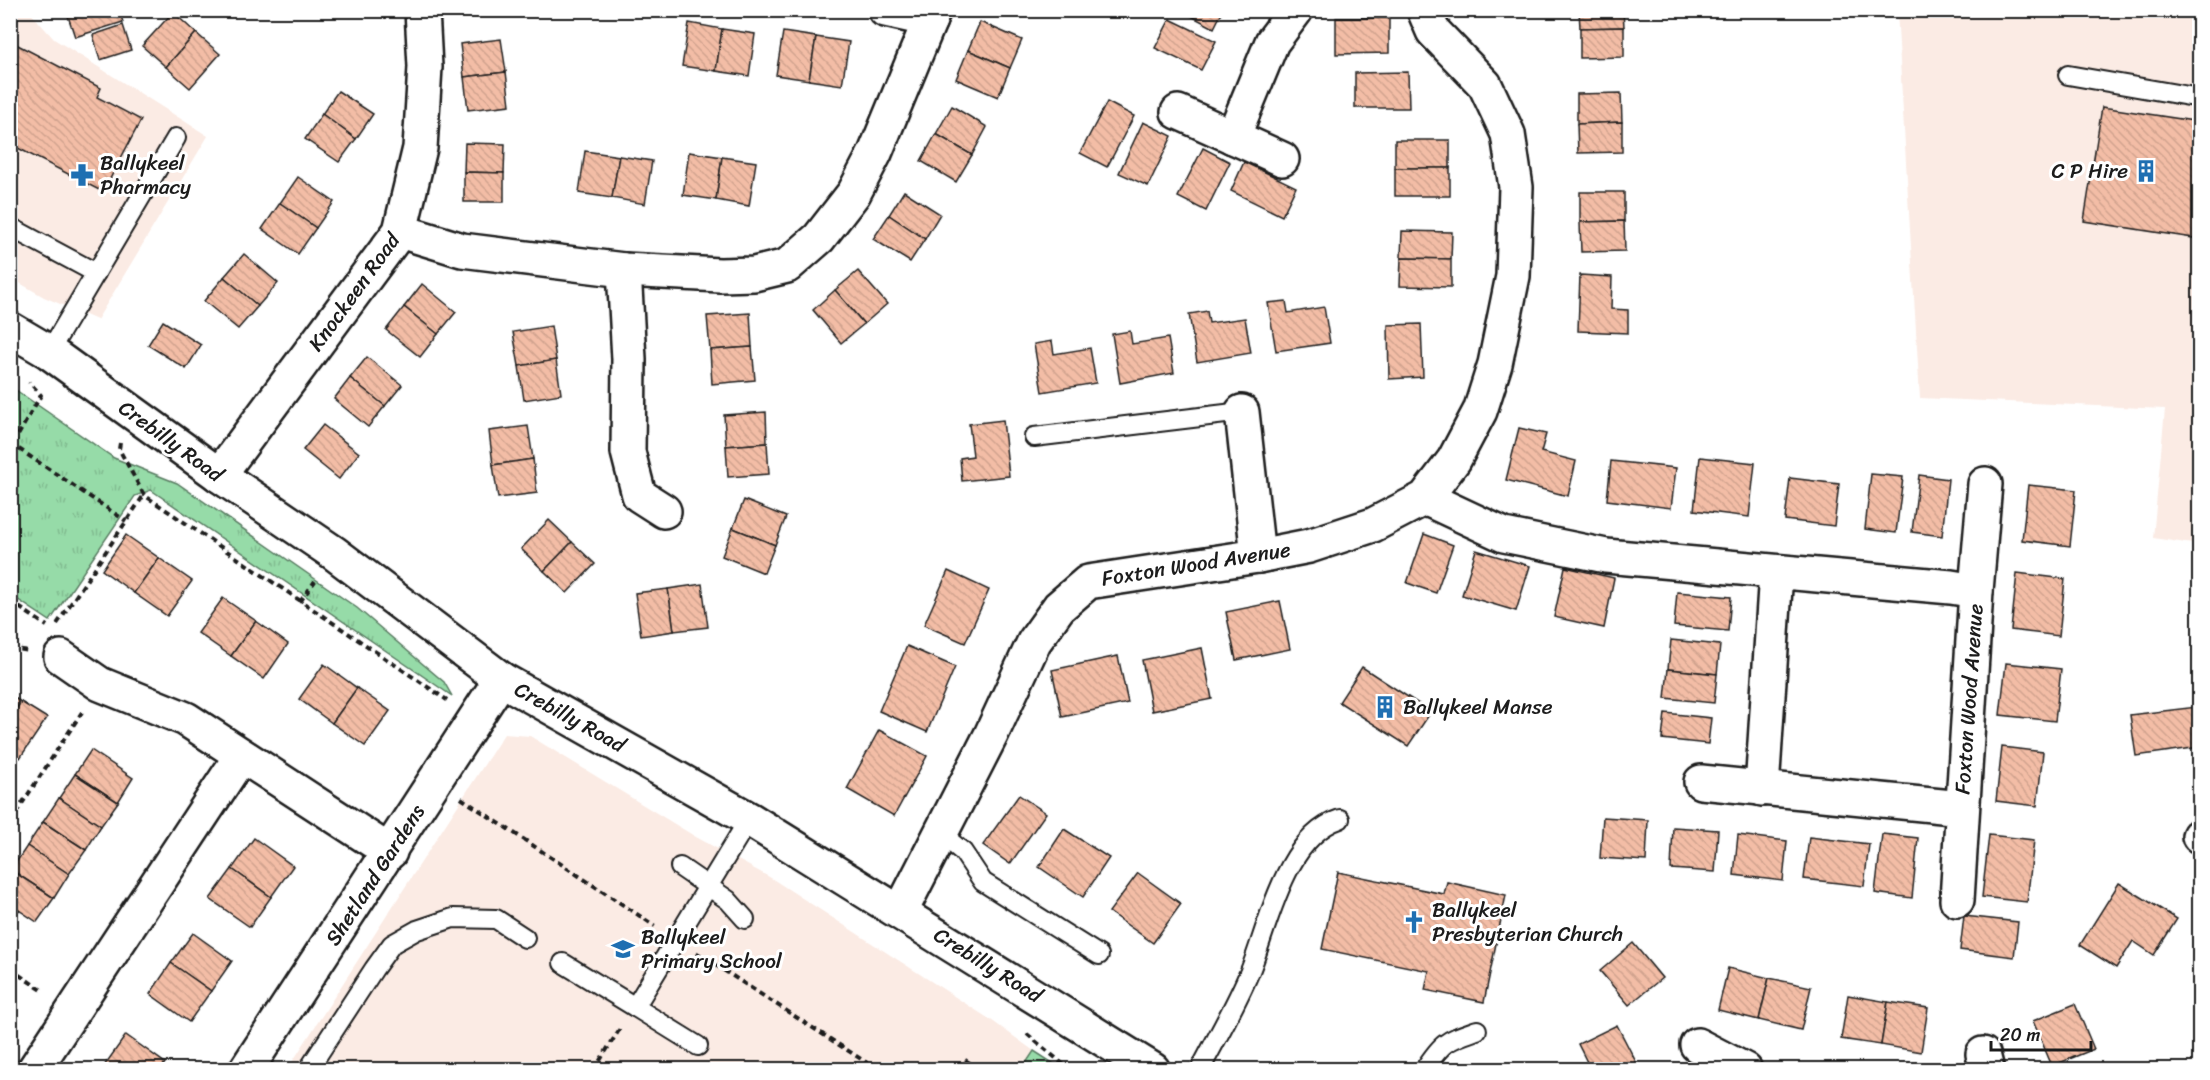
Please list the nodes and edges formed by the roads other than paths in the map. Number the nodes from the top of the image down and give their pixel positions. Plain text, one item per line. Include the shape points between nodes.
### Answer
1 (422, 10) edge
2 (885, 10) edge
3 (1296, 10) edge
4 (1424, 10) edge
5 (932, 15) edge
6 (2068, 75) dead end
7 (2199, 98) edge
8 (1178, 112) dead end
9 (1233, 137) junction
10 (176, 138) dead end
11 (1282, 159) dead end
12 (10, 227) edge
13 (400, 231) junction
14 (624, 270) junction
15 (96, 273) junction
16 (10, 329) edge
17 (49, 352) junction
18 (1242, 412) joint
19 (1034, 437) dead end
20 (219, 476) junction
21 (1985, 484) dead end
22 (1425, 498) junction
23 (664, 511) dead end
24 (1258, 556) junction
25 (1776, 572) junction
26 (1976, 591) junction
27 (61, 657) dead end
28 (501, 679) junction
29 (241, 756) junction
30 (1701, 782) dead end
31 (1762, 789) junction
32 (1962, 808) junction
33 (749, 819) junction
34 (1340, 819) dead end
35 (940, 833) junction
36 (390, 852) junction
37 (680, 867) dead end
38 (708, 886) junction
39 (1957, 900) dead end
40 (901, 911) junction
41 (745, 919) dead end
42 (525, 938) dead end
43 (1099, 955) dead end
44 (563, 963) dead end
45 (635, 1007) junction
46 (1477, 1030) dead end
47 (1697, 1045) dead end
48 (698, 1046) dead end
49 (34, 1070) edge
50 (246, 1070) edge
51 (308, 1070) edge
52 (1153, 1070) edge
53 (1200, 1070) edge
54 (1424, 1070) edge
55 (1745, 1070) edge

1 - 13 street, Knockeen Road via 425,67 420,148
2 - 5 street
3 - 9 street via 1272,42
4 - 22 street, Foxton Wood Avenue via 1433,31 1485,85 1508,134 1516,187 1513,276 1495,364 1480,411 1454,460
5 - 14 street via 875,153 854,193 829,227 798,258 787,266 754,274
6 - 7 lane
8 - 9 street
9 - 11 street
10 - 15 lane
12 - 15 lane
13 - 14 street via 462,250
13 - 20 street, Knockeen Road
14 - 23 street via 629,359 628,452 639,495
15 - 17 lane
16 - 17 street, Crebilly Road
17 - 20 street, Crebilly Road
18 - 19 lane
18 - 24 street
20 - 28 street, Crebilly Road via 334,553
21 - 26 street, Foxton Wood Avenue
22 - 24 street, Foxton Wood Avenue via 1373,525 1309,546
22 - 25 street, Foxton Wood Avenue via 1504,535 1606,556
24 - 35 street, Foxton Wood Avenue via 1089,582 1059,607 1034,642
25 - 26 street, Foxton Wood Avenue
25 - 31 street
26 - 32 street, Foxton Wood Avenue
27 - 29 street via 100,684 186,719
28 - 33 street, Crebilly Road
28 - 36 street, Shetland Gardens
29 - 36 street
29 - 49 street
30 - 31 street, Foxton Wood Avenue
31 - 32 street, Foxton Wood Avenue
32 - 39 street, Foxton Wood Avenue
33 - 38 lane
33 - 40 street, Crebilly Road
34 - 53 lane via 1325,824 1300,852 1282,882 1249,973
35 - 40 street, Foxton Wood Avenue
35 - 43 lane via 963,852 983,882
36 - 50 street, Shetland Gardens
37 - 38 lane
38 - 41 lane
38 - 45 lane
40 - 52 street, Crebilly Road
42 - 51 lane via 496,919 453,918 417,930 392,944
44 - 45 lane
45 - 48 lane
46 - 54 lane via 1446,1041
47 - 55 street

